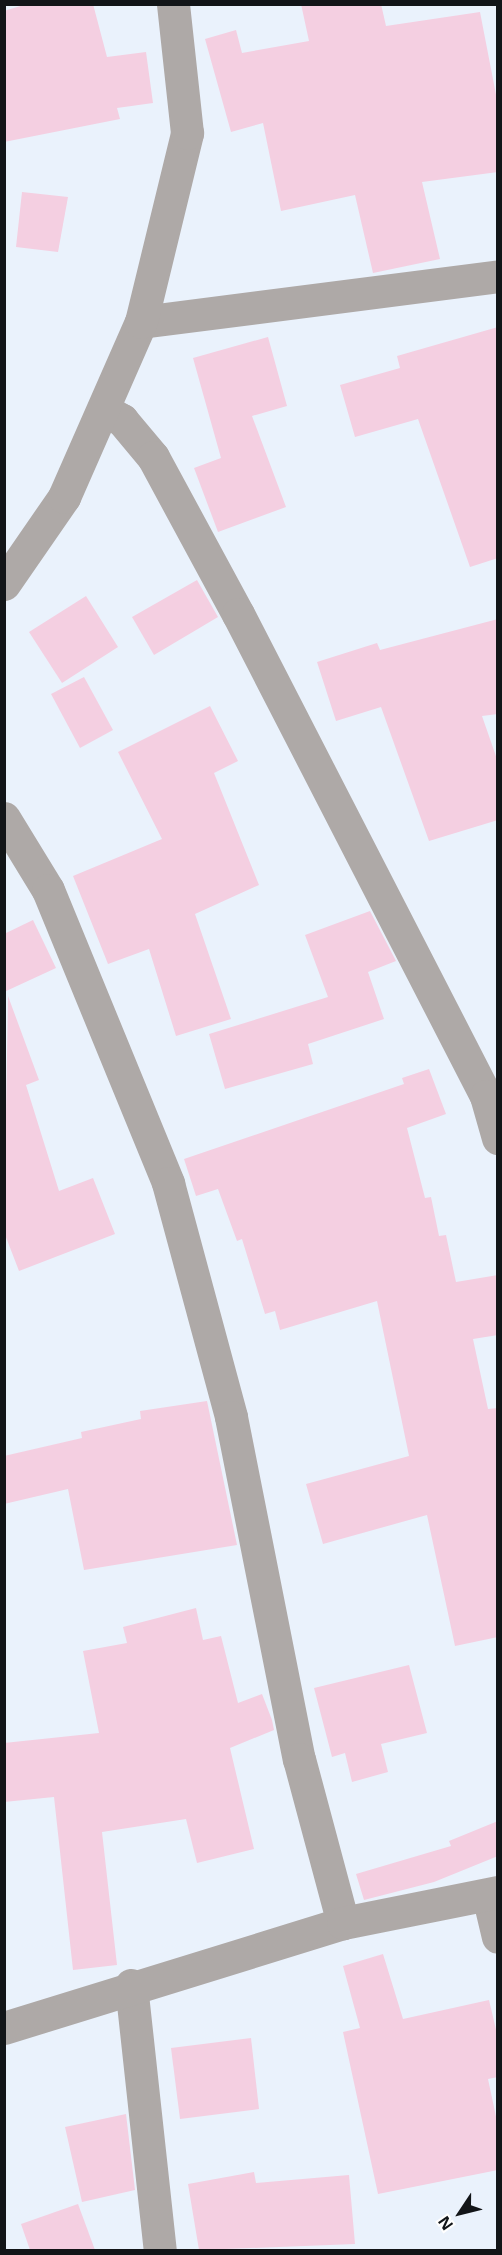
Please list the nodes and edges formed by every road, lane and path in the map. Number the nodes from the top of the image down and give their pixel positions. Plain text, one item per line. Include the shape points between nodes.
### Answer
1 (173, 4) edge
2 (498, 276) edge
3 (141, 322) junction
4 (105, 410) junction
5 (4, 584) edge
6 (4, 818) edge
7 (498, 1138) edge
8 (493, 1894) edge
9 (343, 1923) junction
10 (498, 1937) edge
11 (131, 1985) junction
12 (4, 2028) edge
13 (160, 2250) edge

1 - 3 street via 187,133
2 - 3 street
3 - 4 street
4 - 5 street via 64,497
4 - 7 street via 122,420 153,457 238,614 486,1096
6 - 9 street via 48,890 168,1183 231,1418 299,1760
8 - 9 street
8 - 10 street
9 - 11 street
11 - 12 street
11 - 13 street

